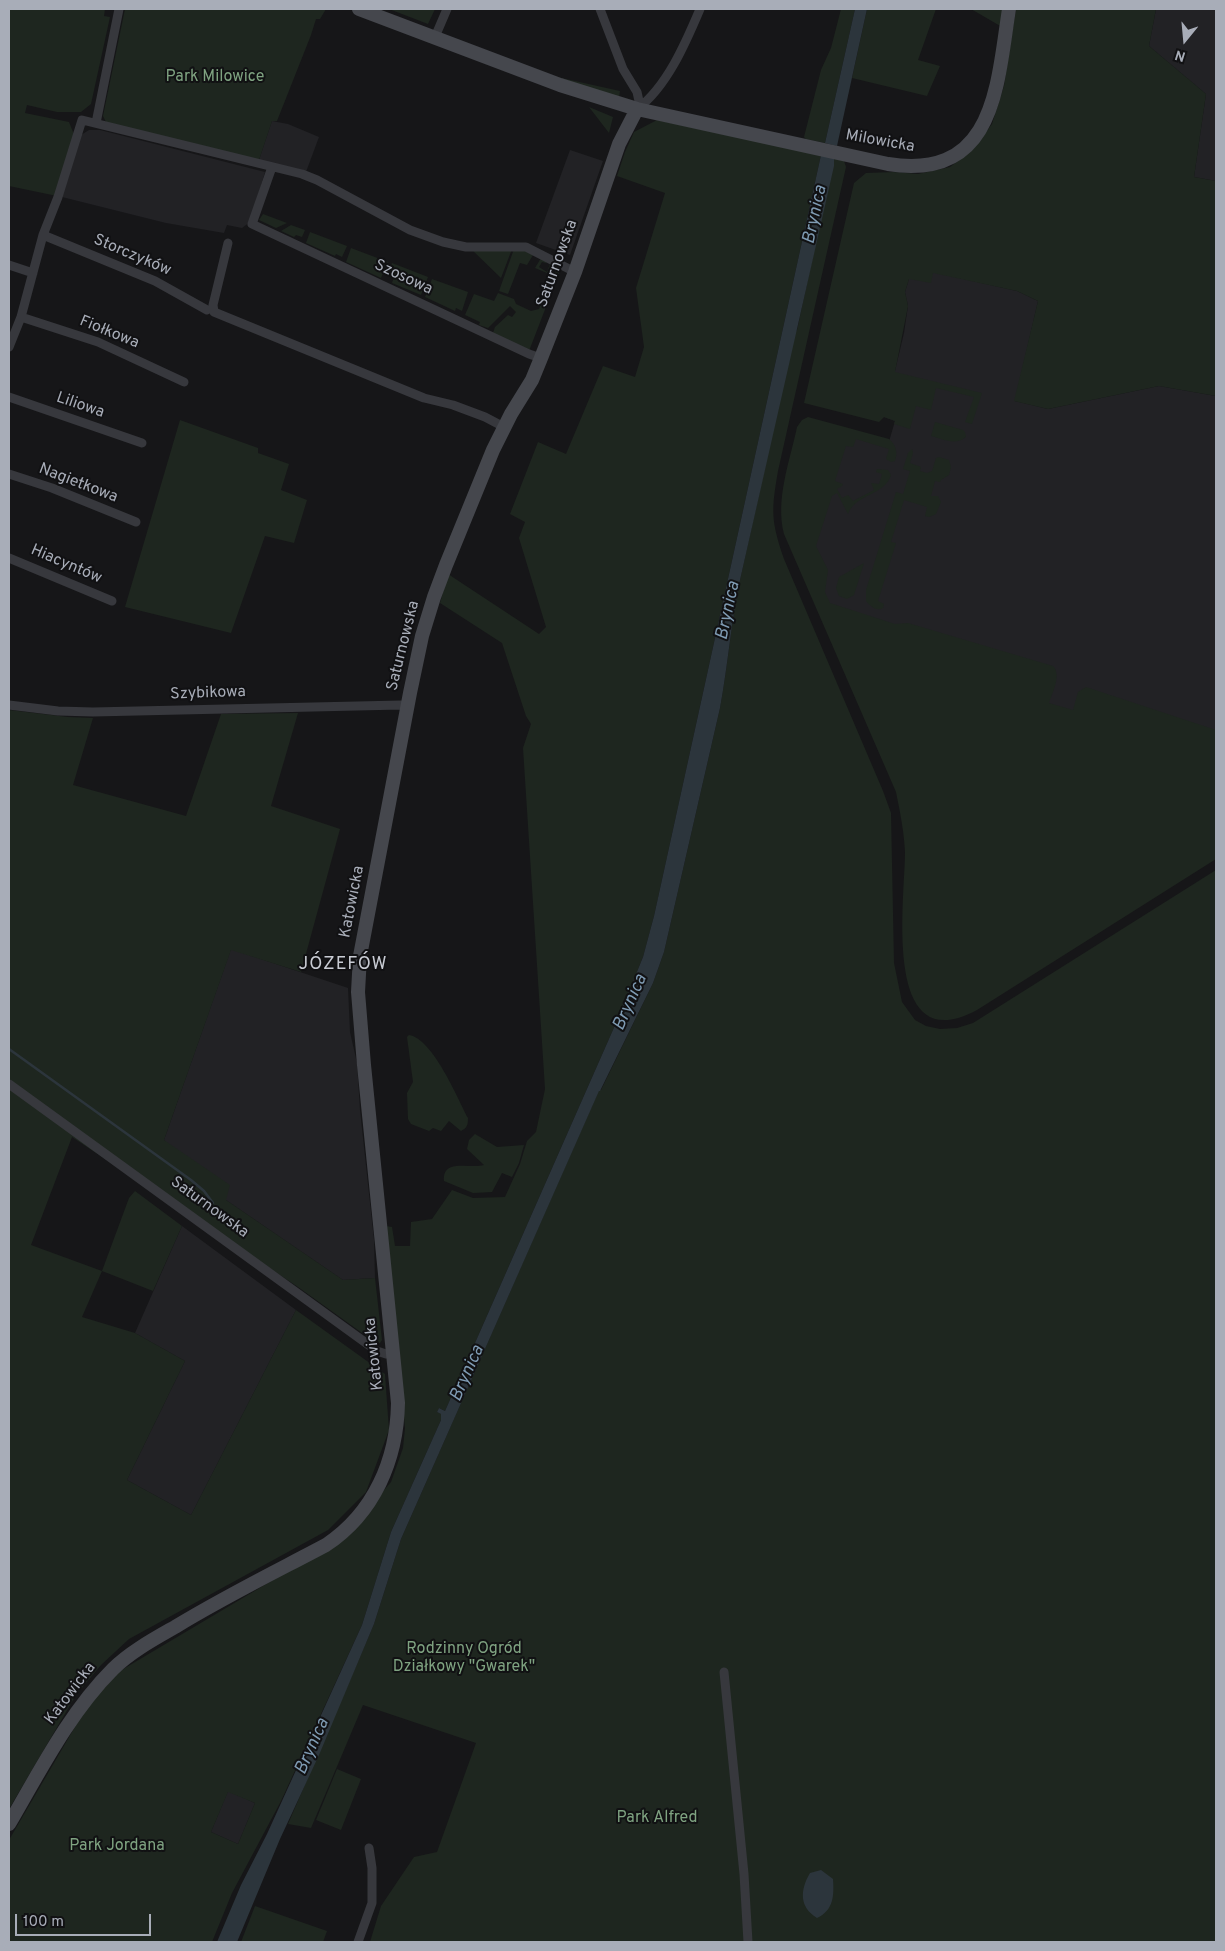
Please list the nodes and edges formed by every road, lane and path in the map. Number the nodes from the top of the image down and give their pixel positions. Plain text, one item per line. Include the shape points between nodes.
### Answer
1 (120, 9) edge
2 (359, 9) edge
3 (447, 9) edge
4 (600, 9) edge
5 (700, 9) edge
6 (1009, 9) edge
7 (434, 37) junction
8 (637, 109) junction
9 (96, 123) junction
10 (272, 167) junction
11 (43, 235) junction
12 (228, 243) dead end
13 (9, 265) edge
14 (575, 272) junction
15 (33, 273) junction
16 (210, 311) junction
17 (21, 317) junction
18 (9, 348) edge
19 (542, 358) junction
20 (184, 382) dead end
21 (9, 397) edge
22 (504, 427) junction
23 (142, 443) dead end
24 (9, 474) edge
25 (136, 522) dead end
26 (9, 558) edge
27 (112, 601) dead end
28 (9, 705) edge
29 (408, 707) junction
30 (9, 1084) edge
31 (392, 1354) junction
32 (724, 1672) dead end
33 (9, 1824) edge
34 (369, 1848) dead end
35 (358, 1942) edge
36 (748, 1942) edge

1 - 9 street
2 - 7 street, Milowicka
3 - 7 street
4 - 8 street via 623,69 637,92
5 - 8 street via 663,81 651,98
6 - 8 street, Milowicka via 988,116 963,150 942,161 919,167 888,164
7 - 8 street, Milowicka via 560,85
8 - 14 street, Saturnowska via 619,144
9 - 10 street
9 - 11 street via 82,120
10 - 14 street via 317,180 410,230 432,238 466,247 526,247
10 - 19 street, Szosowa via 252,224
11 - 15 street
11 - 16 street, Storczyków via 156,281
12 - 16 street
13 - 15 street
14 - 19 street, Saturnowska
15 - 17 street
16 - 22 street via 424,398 484,416
17 - 18 street
17 - 20 street, Fiołkowa via 98,342
19 - 22 street, Saturnowska
21 - 23 street, Liliowa
22 - 29 street, Saturnowska via 440,581 422,636
24 - 25 street, Nagietkowa
26 - 27 street, Hiacyntów
28 - 29 street, Szybikowa via 94,712
29 - 31 street, Katowicka via 360,956 358,992
30 - 31 street, Saturnowska via 377,1351
31 - 33 street, Katowicka via 398,1404 395,1440 382,1480 357,1517 326,1545 189,1618 114,1668 83,1703 56,1743
32 - 36 street
34 - 35 street via 372,1904

